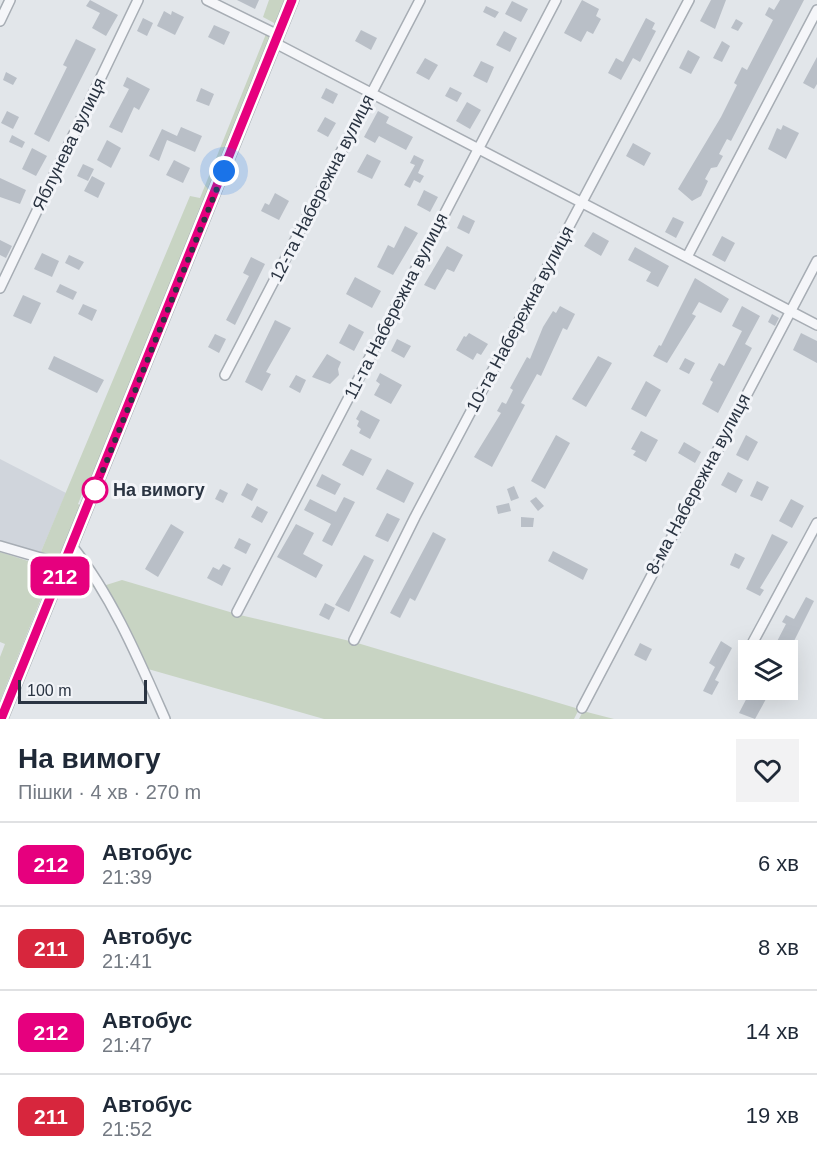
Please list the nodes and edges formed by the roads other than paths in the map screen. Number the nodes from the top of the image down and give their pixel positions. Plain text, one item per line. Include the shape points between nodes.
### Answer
1 (10, 0) edge
2 (138, 0) edge
3 (207, 0) edge
4 (292, 0) edge
5 (420, 0) edge
6 (556, 0) edge
7 (688, 0) edge
8 (817, 10) edge
9 (0, 21) edge
10 (277, 39) junction
11 (372, 93) junction
12 (478, 149) junction
13 (581, 202) junction
14 (687, 257) junction
15 (817, 261) edge
16 (0, 288) edge
17 (790, 311) junction
18 (817, 325) edge
19 (225, 375) dead end
20 (817, 523) edge
21 (0, 546) edge
22 (72, 546) junction
23 (65, 565) junction
24 (237, 612) dead end
25 (354, 640) dead end
26 (754, 640) edge
27 (582, 708) dead end
28 (1, 719) edge
29 (165, 719) edge

1 - 9 street
2 - 16 street, Яблунева вулиця
3 - 10 street
4 - 10 street
5 - 11 street, 12-та Набережна вулиця
6 - 12 street, 11-та Набережна вулиця
7 - 13 street, 10-та Набережна вулиця
8 - 14 street
10 - 11 street
10 - 22 street
11 - 12 street
11 - 19 street, 12-та Набережна вулиця
12 - 13 street
12 - 24 street, 11-та Набережна вулиця
13 - 14 street
13 - 25 street, 10-та Набережна вулиця
14 - 17 street
15 - 17 street, 8-ма Набережна вулиця
17 - 18 street
17 - 27 street, 8-ма Набережна вулиця
20 - 26 street
21 - 23 street
22 - 23 street
22 - 29 street via 89,566
23 - 28 street

